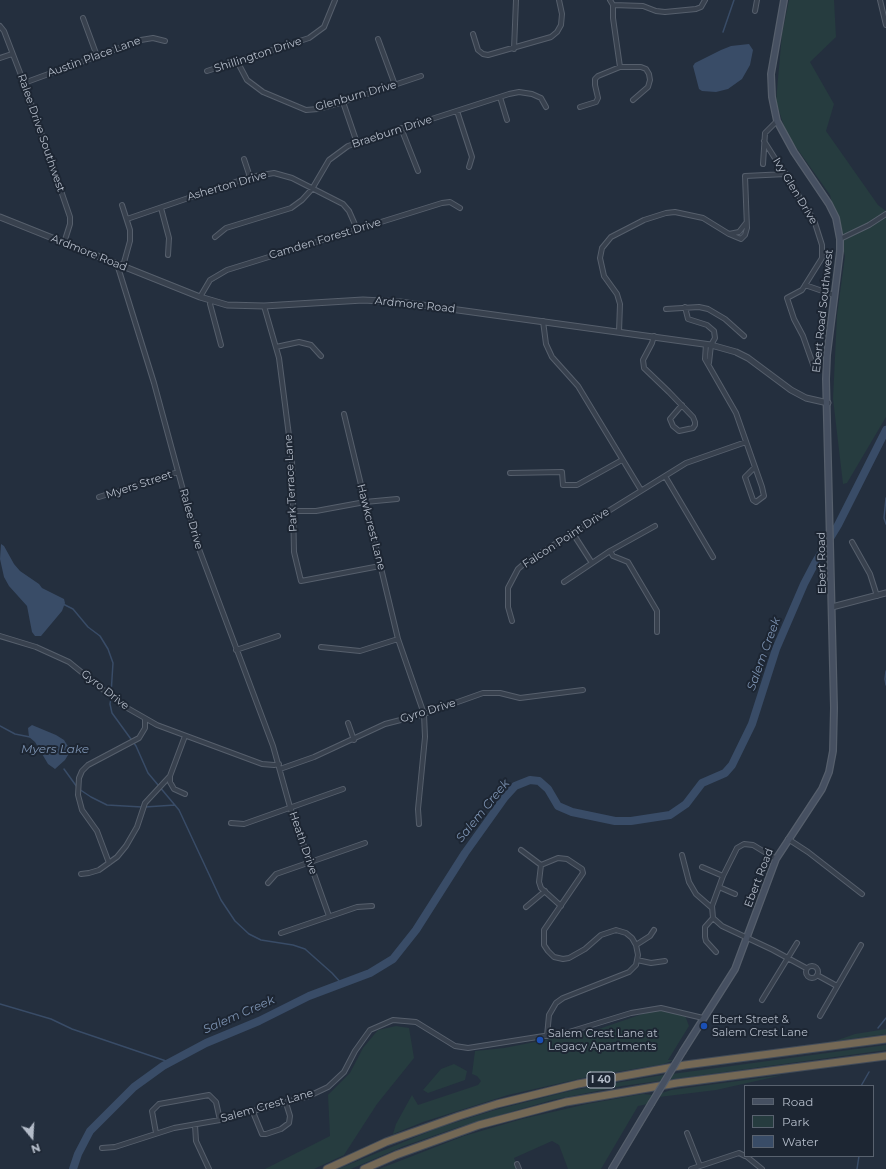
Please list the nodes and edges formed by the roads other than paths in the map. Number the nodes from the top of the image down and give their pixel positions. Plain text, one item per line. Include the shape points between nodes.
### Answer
1 (334, 0) edge
2 (516, 0) edge
3 (559, 0) edge
4 (610, 0) edge
5 (705, 0) edge
6 (756, 0) edge
7 (784, 0) edge
8 (880, 0) edge
9 (613, 5) junction
10 (755, 11) dead end
11 (83, 18) dead end
12 (886, 25) edge
13 (0, 26) edge
14 (473, 34) dead end
15 (378, 39) dead end
16 (166, 41) dead end
17 (514, 49) junction
18 (12, 54) junction
19 (98, 56) junction
20 (0, 58) edge
21 (237, 61) junction
22 (620, 67) junction
23 (207, 71) dead end
24 (421, 76) dead end
25 (24, 83) junction
26 (395, 85) junction
27 (500, 97) junction
28 (633, 100) dead end
29 (343, 102) junction
30 (546, 107) dead end
31 (580, 107) dead end
32 (457, 111) junction
33 (507, 120) dead end
34 (777, 121) junction
35 (401, 128) junction
36 (764, 141) junction
37 (357, 143) junction
38 (244, 159) dead end
39 (763, 164) dead end
40 (469, 167) dead end
41 (418, 171) dead end
42 (786, 174) junction
43 (250, 177) junction
44 (312, 189) junction
45 (122, 205) dead end
46 (161, 208) junction
47 (460, 208) dead end
48 (886, 214) edge
49 (0, 217) edge
50 (127, 219) junction
51 (746, 223) junction
52 (357, 229) junction
53 (729, 234) junction
54 (215, 237) dead end
55 (840, 239) junction
56 (64, 243) junction
57 (168, 255) dead end
58 (117, 264) junction
59 (123, 266) junction
60 (806, 285) junction
61 (834, 295) junction
62 (200, 297) junction
63 (211, 300) junction
64 (264, 306) junction
65 (685, 307) junction
66 (666, 309) dead end
67 (543, 322) junction
68 (619, 332) junction
69 (654, 336) junction
70 (744, 336) dead end
71 (221, 345) dead end
72 (709, 345) junction
73 (276, 347) junction
74 (321, 356) dead end
75 (815, 370) dead end
76 (828, 403) junction
77 (682, 405) junction
78 (344, 414) dead end
79 (746, 442) junction
80 (622, 460) junction
81 (755, 468) junction
82 (178, 472) junction
83 (510, 472) dead end
84 (664, 476) junction
85 (641, 490) junction
86 (99, 497) dead end
87 (396, 499) dead end
88 (365, 502) junction
89 (294, 511) junction
90 (831, 523) joint
91 (655, 526) dead end
92 (572, 532) junction
93 (852, 542) dead end
94 (610, 551) junction
95 (713, 557) dead end
96 (592, 563) junction
97 (380, 566) junction
98 (564, 582) dead end
99 (886, 593) edge
100 (877, 596) junction
101 (832, 607) junction
102 (512, 621) dead end
103 (657, 632) dead end
104 (0, 636) edge
105 (278, 636) dead end
106 (398, 639) junction
107 (321, 647) dead end
108 (236, 650) junction
109 (583, 690) dead end
110 (424, 714) junction
111 (145, 719) junction
112 (348, 723) dead end
113 (185, 736) junction
114 (354, 740) junction
115 (279, 764) junction
116 (280, 769) junction
117 (170, 776) junction
118 (343, 789) dead end
119 (185, 794) dead end
120 (290, 807) junction
121 (231, 823) dead end
122 (420, 824) dead end
123 (788, 839) junction
124 (366, 843) dead end
125 (521, 850) dead end
126 (682, 856) dead end
127 (776, 859) junction
128 (309, 862) junction
129 (109, 863) junction
130 (541, 865) junction
131 (702, 867) dead end
132 (81, 874) dead end
133 (723, 876) junction
134 (268, 883) dead end
135 (719, 887) junction
136 (545, 891) junction
137 (735, 894) dead end
138 (862, 894) dead end
139 (372, 906) dead end
140 (560, 906) junction
141 (526, 907) dead end
142 (712, 908) junction
143 (329, 916) junction
144 (713, 918) junction
145 (654, 930) dead end
146 (281, 933) dead end
147 (748, 937) junction
148 (797, 942) dead end
149 (636, 945) junction
150 (861, 945) dead end
151 (716, 952) dead end
152 (788, 958) junction
153 (637, 960) junction
154 (665, 961) dead end
155 (806, 968) junction
156 (817, 975) junction
157 (837, 986) junction
158 (762, 1000) dead end
159 (820, 1016) dead end
160 (703, 1018) junction
161 (547, 1036) junction
162 (886, 1039) edge
163 (886, 1056) edge
164 (286, 1103) junction
165 (253, 1112) junction
166 (220, 1120) junction
167 (195, 1124) junction
168 (156, 1133) junction
169 (687, 1133) dead end
170 (102, 1148) dead end
171 (744, 1156) edge
172 (746, 1157) edge
173 (517, 1164) dead end
174 (700, 1166) junction
175 (209, 1169) edge
176 (327, 1169) edge
177 (364, 1169) edge
178 (519, 1169) edge
179 (612, 1169) edge
180 (691, 1169) edge
181 (762, 1169) edge

1 - 21 street, Shillington Drive via 324,27 309,38
2 - 17 street
3 - 17 street via 562,14 557,32
4 - 9 street
5 - 9 street via 702,7 696,9 665,12 643,6
6 - 10 street
7 - 34 main road, Ebert Road Southwest via 771,74 772,98
8 - 12 street
9 - 22 street via 612,18
11 - 19 street
13 - 18 street, Ralee Drive Southwest
14 - 17 street via 478,50 483,54
15 - 26 street
16 - 19 street, Austin Place Lane via 154,38 141,40
18 - 20 street
18 - 25 street, Ralee Drive Southwest
19 - 25 street, Austin Place Lane
21 - 23 street, Shillington Drive
21 - 29 street, Glenburn Drive via 241,72 252,84 263,92 298,108 318,109
22 - 28 street via 640,67 646,69 649,74 648,87
22 - 31 street via 598,76 595,79 598,98 596,102
24 - 26 street, Glenburn Drive
25 - 56 street, Ralee Drive Southwest via 70,217
26 - 29 street, Glenburn Drive
27 - 30 street, Braeburn Drive via 519,92 532,94 541,98
27 - 32 street, Braeburn Drive
27 - 33 street
29 - 37 street
32 - 35 street, Braeburn Drive
32 - 40 street via 472,157
34 - 36 street via 768,129
34 - 55 main road, Ebert Road Southwest via 794,152 829,204 836,218
35 - 37 street, Braeburn Drive
35 - 41 street
36 - 39 street, Ivy Glen Drive
36 - 42 street, Ivy Glen Drive
37 - 44 street, Braeburn Drive via 348,146 329,160
38 - 43 street
42 - 51 street via 746,176
42 - 60 street, Ivy Glen Drive via 814,220 822,246 822,258
43 - 44 street, Asherton Drive via 274,173 292,178
43 - 46 street, Asherton Drive
44 - 52 street, Asherton Drive via 343,204 350,211
44 - 54 street, Braeburn Drive via 291,208 226,228
45 - 50 street
46 - 50 street, Asherton Drive
46 - 57 street via 170,238
47 - 52 street, Camden Forest Drive via 450,202 442,203
48 - 55 street
49 - 56 street, Ardmore Road
50 - 59 street via 130,242
51 - 53 street via 739,232
51 - 53 street via 744,238 738,239
52 - 62 street, Camden Forest Drive via 221,272 206,285
53 - 68 street via 703,218 675,212 644,220 611,237 602,248 600,258 604,276 617,294 620,304
55 - 61 main road, Ebert Road Southwest
56 - 58 street, Ardmore Road
58 - 59 street, Ardmore Road
58 - 82 street, Ralee Drive via 154,383
59 - 62 street, Ardmore Road
60 - 61 street
60 - 75 street, Ivy Glen Drive via 787,298
61 - 76 main road, Ebert Road Southwest via 827,355
62 - 63 street, Ardmore Road
63 - 64 street, Ardmore Road via 243,307
63 - 71 street
64 - 67 street, Ardmore Road via 363,300 400,302
64 - 73 street, Park Terrace Lane
65 - 66 street
65 - 70 street via 713,311
65 - 72 street via 688,319 707,325 714,331 715,338
67 - 68 street, Ardmore Road
67 - 80 street via 546,344 552,357 578,386
68 - 69 street, Ardmore Road
69 - 72 street, Ardmore Road
69 - 77 street via 643,360 644,368
72 - 76 street, Ardmore Road via 736,352 791,390 806,398
72 - 79 street via 705,358 736,413
73 - 74 street via 299,342 311,345
73 - 89 street, Park Terrace Lane via 292,459
76 - 90 main road, Ebert Road Southwest
77 - 77 street via 693,417 695,425 689,430 679,431 670,419
78 - 88 street, Hawkcrest Lane
79 - 81 street
79 - 84 street, Falcon Point Drive via 698,457
80 - 83 street via 577,485 563,485 562,472
80 - 85 street
81 - 81 street via 764,496 756,502 752,500 744,477
82 - 86 street, Myers Street
82 - 108 street, Ralee Drive via 199,549
84 - 85 street, Falcon Point Drive
84 - 95 street
85 - 92 street, Falcon Point Drive
87 - 88 street
88 - 89 street via 316,511
88 - 97 street, Hawkcrest Lane
89 - 97 street, Park Terrace Lane via 294,552 301,581
90 - 101 main road, Ebert Road
91 - 94 street
92 - 96 street
92 - 102 street, Falcon Point Drive via 518,569 512,577 507,593
93 - 100 street via 870,574
94 - 96 street
94 - 103 street via 614,556 628,562 657,611
96 - 98 street
97 - 106 street, Hawkcrest Lane
99 - 100 street
100 - 101 street
101 - 123 main road, Ebert Road via 832,760 826,781
104 - 111 street, Gyro Drive via 36,647 69,662 122,705
105 - 108 street
106 - 107 street via 360,651
106 - 110 street, Hawkcrest Lane
108 - 115 street, Ralee Drive
109 - 110 street, Gyro Drive via 520,698 500,693 483,693
110 - 114 street, Gyro Drive via 385,724
110 - 122 street, Hawkcrest Lane via 425,737 418,810
111 - 113 street, Gyro Drive
111 - 129 street via 145,728 139,738 88,765 79,778 78,795 82,810 97,831
112 - 114 street
113 - 115 street, Gyro Drive via 262,764
113 - 117 street
114 - 116 street, Gyro Drive
115 - 116 street, Ralee Drive
116 - 120 street, Heath Drive
117 - 119 street via 174,789
117 - 129 street via 145,803 137,827 126,846
118 - 120 street
120 - 121 street via 244,824
120 - 128 street, Heath Drive
123 - 127 main road, Ebert Road
123 - 138 street
124 - 128 street
125 - 130 street
126 - 142 street via 691,886
127 - 133 street via 753,845 744,844 737,848
127 - 147 main road, Ebert Road
128 - 134 street via 276,874
128 - 143 street, Heath Drive
129 - 132 street via 95,871
130 - 136 street via 539,882
130 - 140 street via 558,858 568,859 582,869 580,879
131 - 133 street
133 - 135 street
135 - 137 street
135 - 142 street
136 - 140 street
136 - 141 street
139 - 143 street via 357,907
140 - 149 street via 544,930 544,944 554,957 569,958 585,949 601,935 616,930 626,933
142 - 144 street
143 - 146 street
144 - 147 street via 722,926
144 - 151 street via 705,927 706,937
145 - 149 street via 650,936
147 - 152 street
147 - 160 main road, Ebert Road via 735,969
148 - 152 street
149 - 153 street
150 - 157 street
152 - 155 street
152 - 158 street
153 - 154 street via 651,964
153 - 161 street via 629,972 556,1003 549,1015
155 - 156 street via 815,967
155 - 156 street via 808,977 814,978
156 - 157 street
157 - 159 street
160 - 161 street, Salem Crest Lane via 661,1008 631,1013
160 - 179 main road, Ebert Road, bridge
161 - 164 street, Salem Crest Lane via 468,1048 455,1046 416,1022 393,1020 370,1030 344,1072 328,1087
162 - 176 highway, I 40 via 685,1065 578,1084 459,1116 386,1142
163 - 177 highway, I 40 via 677,1083 566,1102 479,1125
164 - 165 street, Salem Crest Lane
164 - 165 street via 290,1116 289,1123 266,1134 262,1134
165 - 166 street, Salem Crest Lane
166 - 167 street, Salem Crest Lane
166 - 168 street via 216,1102 209,1095 159,1104 152,1111
167 - 168 street, Salem Crest Lane
167 - 175 street via 196,1141
168 - 170 street, Salem Crest Lane
169 - 174 street
171 - 174 street via 739,1153
172 - 181 street
173 - 178 street
174 - 180 street

